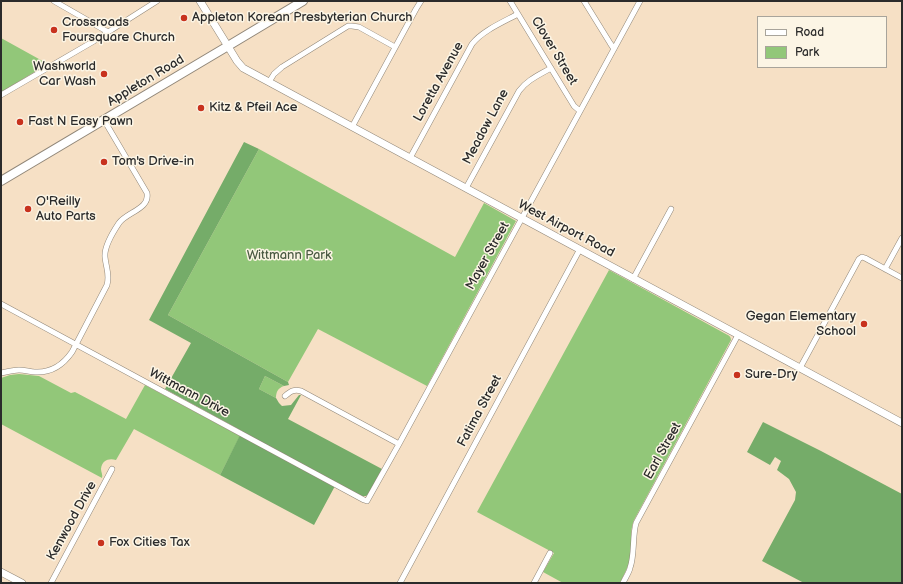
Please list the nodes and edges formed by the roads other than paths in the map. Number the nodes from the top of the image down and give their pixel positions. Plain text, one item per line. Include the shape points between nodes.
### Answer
1 (54, 1) edge
2 (157, 1) edge
3 (200, 1) edge
4 (303, 1) edge
5 (421, 1) edge
6 (510, 1) edge
7 (584, 1) edge
8 (640, 1) edge
9 (518, 14) junction
10 (108, 32) junction
11 (228, 46) junction
12 (395, 47) junction
13 (614, 48) junction
14 (551, 68) junction
15 (269, 82) junction
16 (1, 95) edge
17 (580, 111) junction
18 (104, 120) junction
19 (352, 127) junction
20 (410, 158) junction
21 (1, 181) edge
22 (466, 188) junction
23 (671, 209) dead end
24 (522, 218) junction
25 (902, 238) edge
26 (580, 250) junction
27 (886, 269) junction
28 (902, 278) edge
29 (633, 279) junction
30 (1, 304) edge
31 (738, 335) junction
32 (76, 345) junction
33 (800, 368) junction
34 (1, 374) edge
35 (285, 396) dead end
36 (902, 423) edge
37 (399, 444) junction
38 (112, 469) dead end
39 (367, 501) joint
40 (550, 553) dead end
41 (1, 572) edge
42 (22, 583) edge
43 (50, 583) edge
44 (400, 583) edge
45 (534, 583) edge
46 (623, 583) edge

1 - 10 street
2 - 10 street
3 - 11 street, West Airport Road
4 - 11 main road, Appleton Road
5 - 12 street
6 - 9 street, Clover Street
7 - 13 street
8 - 13 street, Mayer Street
9 - 14 street, Clover Street
9 - 20 street, Loretta Avenue via 474,41
10 - 16 street
11 - 15 street, West Airport Road via 243,68
11 - 18 main road, Appleton Road
12 - 15 street via 359,28 348,26 282,67
12 - 19 street
13 - 17 street, Mayer Street
14 - 17 street, Clover Street via 574,106
14 - 22 street, Meadow Lane via 531,79 518,91
15 - 19 street, West Airport Road
17 - 24 street, Mayer Street
18 - 21 main road, Appleton Road
18 - 32 street via 147,193 147,200 144,206 121,221 106,247 107,285
19 - 20 street, West Airport Road
20 - 22 street, West Airport Road
22 - 24 street, West Airport Road
23 - 29 street
24 - 26 street, West Airport Road
24 - 37 street, Mayer Street
25 - 27 street
26 - 29 street, West Airport Road
26 - 44 street, Fatima Street
27 - 28 street
27 - 33 street via 865,258 859,259
29 - 31 street, West Airport Road
30 - 32 street, Wittmann Drive
31 - 33 street, West Airport Road
31 - 46 street, Earl Street via 636,523 630,568
32 - 34 street via 66,360 47,371 20,370
32 - 39 street, Wittmann Drive
33 - 36 street, West Airport Road
35 - 37 street via 294,390 301,391
37 - 39 street, Mayer Street
38 - 43 street, Kenwood Drive
40 - 45 street
41 - 42 street

